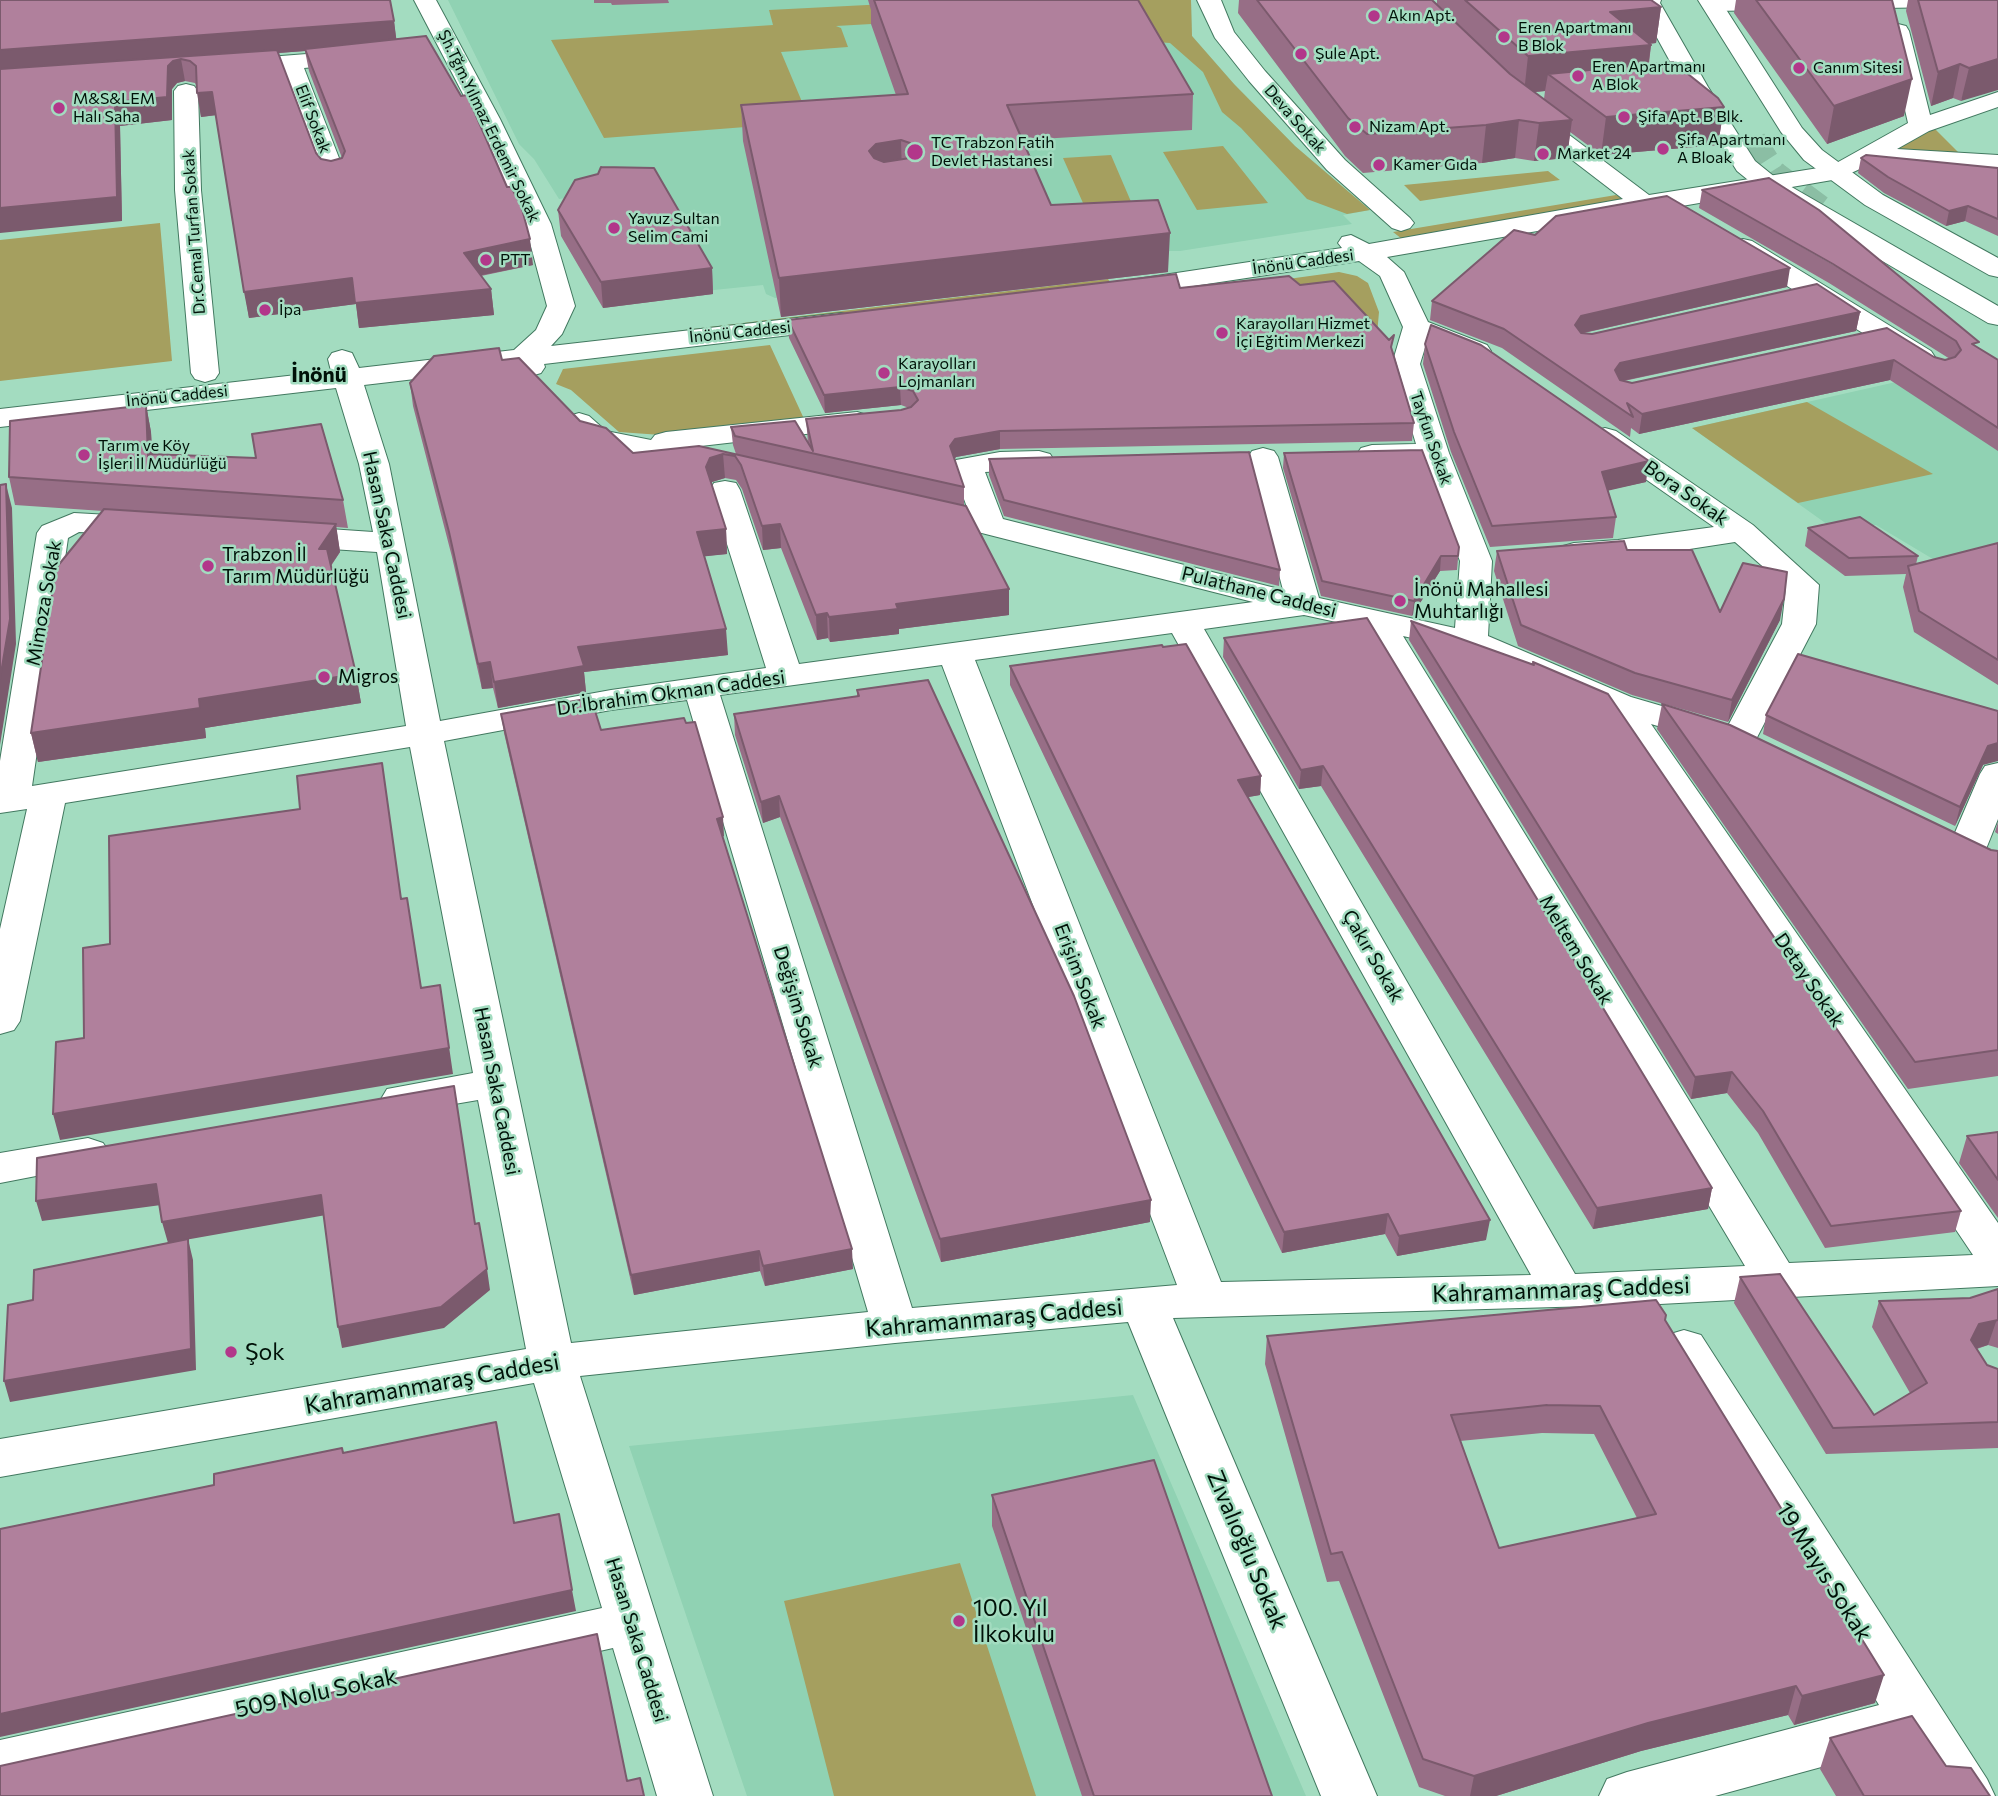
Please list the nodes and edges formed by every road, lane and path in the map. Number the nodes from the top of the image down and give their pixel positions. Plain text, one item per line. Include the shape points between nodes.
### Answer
1 (425, 0) edge
2 (1650, 0) edge
3 (1665, 0) edge
4 (1706, 1) edge
5 (1889, 1) edge
6 (1998, 1) edge
7 (1211, 3) edge
8 (1239, 4) dead end
9 (451, 48) junction
10 (424, 50) edge
11 (384, 54) edge
12 (290, 63) junction
13 (213, 68) edge
14 (185, 77) edge
15 (1696, 87) junction
16 (1667, 90) edge
17 (1998, 99) edge
18 (1543, 101) edge
19 (1928, 124) junction
20 (1758, 148) junction
21 (1813, 155) junction
22 (1865, 155) junction
23 (1947, 158) junction
24 (1987, 161) edge
25 (1838, 172) junction
26 (334, 176) edge
27 (1998, 181) edge
28 (1768, 183) junction
29 (1621, 188) junction
30 (1653, 202) junction
31 (1700, 222) edge
32 (1401, 223) junction
33 (1338, 234) junction
34 (1723, 236) edge
35 (1363, 253) junction
36 (1998, 269) edge
37 (1998, 290) edge
38 (1818, 291) junction
39 (1781, 299) edge
40 (1998, 303) edge
41 (864, 308) edge
42 (1998, 317) edge
43 (1417, 327) junction
44 (1886, 335) junction
45 (1849, 342) edge
46 (537, 344) junction
47 (1501, 364) edge
48 (345, 368) junction
49 (1940, 368) edge
50 (205, 373) junction
51 (0, 397) edge
52 (0, 418) edge
53 (887, 418) edge
54 (1579, 419) edge
55 (626, 445) junction
56 (1434, 453) junction
57 (1342, 455) edge
58 (1263, 457) dead end
59 (1070, 460) edge
60 (893, 502) edge
61 (989, 524) junction
62 (170, 527) edge
63 (1742, 532) junction
64 (253, 534) edge
65 (391, 543) junction
66 (1541, 556) edge
67 (1304, 605) junction
68 (1376, 620) junction
69 (1183, 622) junction
70 (1471, 641) junction
71 (955, 653) junction
72 (786, 676) junction
73 (701, 687) junction
74 (1619, 704) junction
75 (425, 734) junction
76 (1751, 745) joint
77 (1998, 774) edge
78 (20, 799) edge
79 (1970, 851) edge
80 (0, 1021) edge
81 (496, 1083) junction
82 (358, 1107) edge
83 (124, 1147) edge
84 (0, 1168) edge
85 (1998, 1257) edge
86 (1998, 1270) edge
87 (1776, 1280) junction
88 (1562, 1290) junction
89 (1205, 1299) junction
90 (1144, 1304) junction
91 (895, 1326) junction
92 (1684, 1347) edge
93 (552, 1362) junction
94 (0, 1458) edge
95 (632, 1623) junction
96 (1916, 1718) junction
97 (0, 1763) edge
98 (685, 1796) edge
99 (1349, 1796) edge
100 (1627, 1796) edge
101 (1967, 1796) edge

1 - 9 street, Şh.Tğm.Yılmaz Erdemir Sokak
2 - 15 street
3 - 20 street
4 - 5 street
4 - 20 street via 1693,11
4 - 21 street
5 - 6 street
5 - 19 street
7 - 8 street
7 - 32 street, Deva Sokak via 1223,33 1257,76 1336,165
9 - 10 street
9 - 46 street, Şh.Tğm.Yılmaz Erdemir Sokak via 538,224 561,306
11 - 12 street
12 - 13 street
12 - 26 street, Elif Sokak
14 - 50 street, Dr.Cemal Turfan Sokak via 188,190
15 - 16 street
15 - 20 street
17 - 19 street
18 - 29 street via 1516,104
19 - 22 street
19 - 24 street
20 - 21 street, İnönü Caddesi
20 - 28 street
20 - 29 street, İnönü Caddesi
21 - 22 street, İnönü Caddesi
21 - 25 street
22 - 23 street
22 - 25 street, İnönü Caddesi
23 - 24 street
23 - 27 street
25 - 28 street, İnönü Caddesi
25 - 36 street via 1874,200
28 - 30 street, İnönü Caddesi
28 - 42 street
29 - 30 street
29 - 32 street, İnönü Caddesi
30 - 31 street
30 - 35 street, İnönü Caddesi
32 - 33 street, İnönü Caddesi
33 - 35 street
33 - 35 street, İnönü Caddesi via 1116,279
34 - 38 street
35 - 43 street via 1391,272
37 - 40 street via 1833,207
38 - 39 street
38 - 44 street
41 - 46 street, İnönü Caddesi
43 - 47 street
43 - 56 street, Tayfun Sokak via 1406,364
44 - 45 street
44 - 49 street
46 - 48 street, İnönü Caddesi
46 - 55 street via 536,378 595,437
48 - 50 street, İnönü Caddesi
48 - 52 street, İnönü Caddesi
48 - 65 street, Hasan Saka Caddesi via 374,464
50 - 51 street, İnönü Caddesi
53 - 55 street
54 - 63 street, Bora Sokak
55 - 72 street via 734,479
56 - 57 street
56 - 70 street, Tayfun Sokak via 1489,560
58 - 67 street
59 - 61 street via 967,466
60 - 61 street, Pulathane Caddesi
61 - 67 street, Pulathane Caddesi
62 - 78 street, Mimoza Sokak via 74,522 52,533
63 - 66 street
63 - 76 street, Bora Sokak via 1803,585 1799,624
64 - 65 street
65 - 75 street, Hasan Saka Caddesi
67 - 68 street, Pulathane Caddesi
67 - 69 street, Dr.İbrahim Okman Caddesi
68 - 70 street, Pulathane Caddesi
68 - 87 street, Meltem Sokak
69 - 71 street, Dr.İbrahim Okman Caddesi
69 - 88 street, Çakır Sokak
70 - 74 street, Pulathane Caddesi
71 - 72 street, Dr.İbrahim Okman Caddesi
71 - 89 street, Erişim Sokak
72 - 73 street, Dr.İbrahim Okman Caddesi
73 - 75 street, Dr.İbrahim Okman Caddesi
73 - 91 street, Değişim Sokak
74 - 76 street, Pulathane Caddesi
74 - 85 street, Detay Sokak
75 - 78 street, Dr.İbrahim Okman Caddesi
75 - 81 street, Hasan Saka Caddesi
77 - 79 street
78 - 80 street
81 - 82 street
81 - 93 street, Hasan Saka Caddesi
83 - 84 street
86 - 87 street, Kahramanmaraş Caddesi
87 - 88 street, Kahramanmaraş Caddesi
88 - 89 street, Kahramanmaraş Caddesi
89 - 90 street, Kahramanmaraş Caddesi
90 - 91 street, Kahramanmaraş Caddesi
90 - 99 street, Zıvalıoğlu Sokak
91 - 93 street, Kahramanmaraş Caddesi
92 - 96 street, 19 Mayıs Sokak
93 - 94 street, Kahramanmaraş Caddesi
93 - 95 street, Hasan Saka Caddesi
95 - 97 street, 509 Nolu Sokak
95 - 98 street, Hasan Saka Caddesi
96 - 100 street
96 - 101 street, 19 Mayıs Sokak

